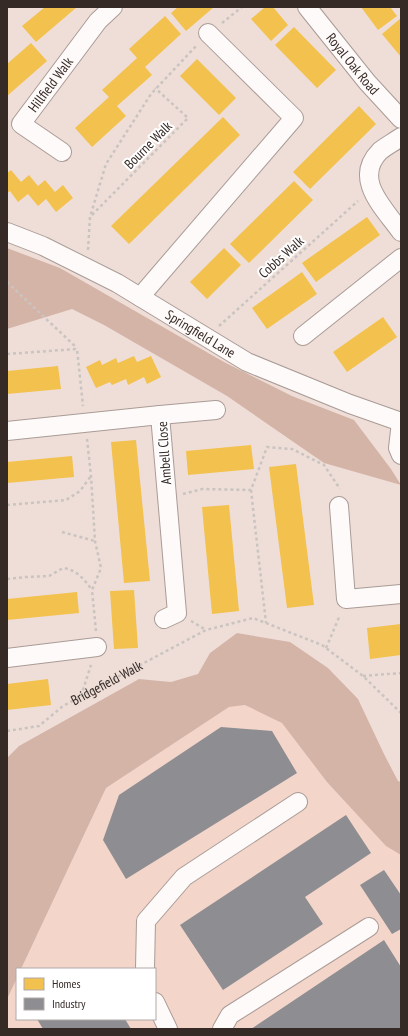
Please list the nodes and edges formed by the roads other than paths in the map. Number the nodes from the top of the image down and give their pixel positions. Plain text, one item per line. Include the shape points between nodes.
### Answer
1 (113, 7) edge
2 (307, 7) edge
3 (208, 33) road end
4 (401, 119) edge
5 (401, 137) edge
6 (62, 152) dead end
7 (7, 232) edge
8 (401, 232) edge
9 (401, 258) edge
10 (140, 297) junction
11 (303, 336) dead end
12 (216, 410) dead end
13 (160, 415) junction
14 (401, 422) edge
15 (7, 431) edge
16 (401, 455) edge
17 (340, 506) road end
18 (401, 594) edge
19 (164, 619) dead end
20 (97, 647) road end
21 (7, 658) edge
22 (298, 802) dead end
23 (369, 927) dead end
24 (145, 968) edge
25 (156, 1004) edge
26 (168, 1029) edge
27 (222, 1029) edge

1 - 6 street, Hillfield Walk via 98,20 21,124
2 - 4 street, Royal Oak Road via 367,82
3 - 10 street via 294,118
5 - 8 street via 380,151 370,166 368,177 371,190
7 - 10 street, Springfield Lane via 42,246
9 - 11 street
10 - 14 street, Springfield Lane via 247,362
12 - 13 street, Ambell Close
13 - 15 street
13 - 19 street, Ambell Close via 177,613
14 - 16 street via 398,448
17 - 18 street via 346,599
20 - 21 street
22 - 24 street via 184,877 146,921
23 - 27 street via 230,1015
25 - 26 street

